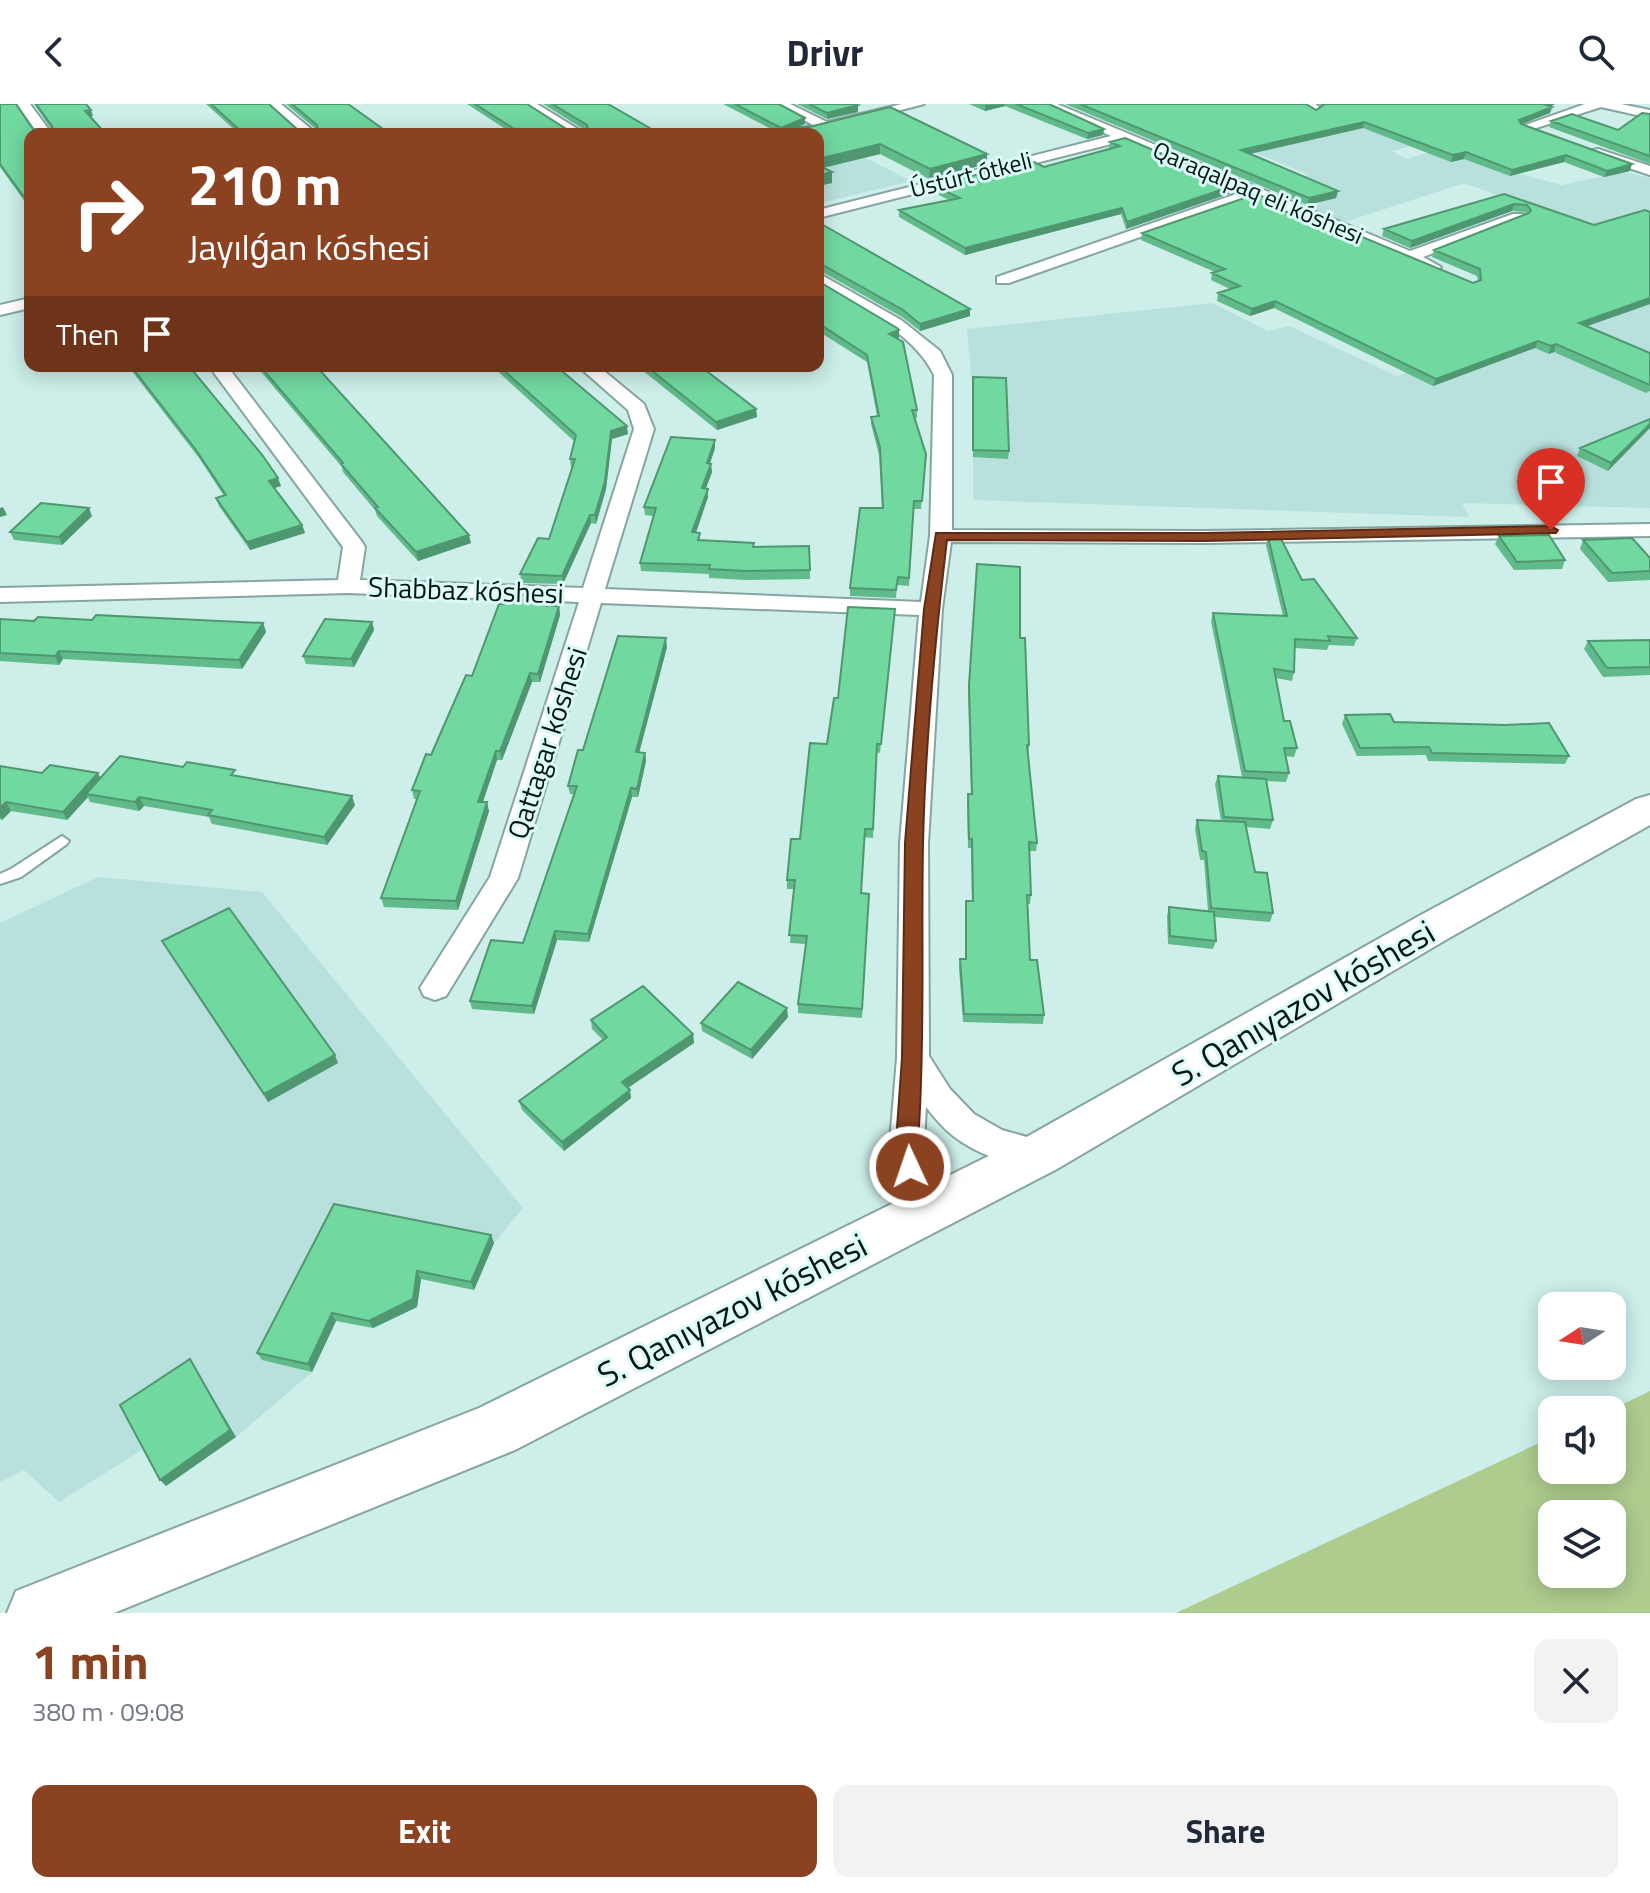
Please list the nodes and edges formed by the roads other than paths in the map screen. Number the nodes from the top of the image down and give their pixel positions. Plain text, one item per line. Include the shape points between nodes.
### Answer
1 (23, 104) edge
2 (273, 104) edge
3 (528, 104) edge
4 (780, 104) edge
5 (918, 104) edge
6 (1046, 104) edge
7 (1600, 104) edge
8 (1650, 114) edge
9 (826, 126) junction
10 (41, 128) edge
11 (303, 128) edge
12 (569, 128) edge
13 (817, 128) edge
14 (1125, 137) junction
15 (1554, 137) edge
16 (1582, 147) edge
17 (1650, 171) edge
18 (1255, 192) junction
19 (824, 212) edge
20 (1518, 217) edge
21 (1409, 257) junction
22 (1446, 272) edge
23 (1003, 280) dead end
24 (824, 282) edge
25 (24, 304) edge
26 (0, 310) edge
27 (223, 372) edge
28 (594, 372) edge
29 (1650, 530) edge
30 (941, 536) junction
31 (348, 586) junction
32 (0, 595) edge
33 (594, 596) junction
34 (931, 609) junction
35 (1650, 808) edge
36 (62, 841) dead end
37 (0, 879) edge
38 (435, 988) dead end
39 (913, 1058) junction
40 (1040, 1154) junction
41 (916, 1217) junction
42 (38, 1613) edge

1 - 10 street
2 - 11 street
3 - 12 street
4 - 9 street
5 - 9 street
6 - 14 street, Qaraqalpaq eli kóshesi
7 - 8 street
7 - 15 street via 1527,127
9 - 13 street
14 - 18 street, Qaraqalpaq eli kóshesi
14 - 19 street, Ústúrt ótkeli
16 - 17 street
18 - 21 street, Qaraqalpaq eli kóshesi
18 - 23 street
20 - 21 street
21 - 22 street, Qaraqalpaq eli kóshesi
24 - 30 street via 931,351 943,375
25 - 26 street
27 - 31 street via 354,547
28 - 33 street, Qattagar kóshesi via 637,408 644,429
29 - 30 street
30 - 34 street
31 - 32 street, Shabbaz kóshesi
31 - 33 street, Shabbaz kóshesi
33 - 34 street, Shabbaz kóshesi
33 - 38 street, Qattagar kóshesi via 504,878
34 - 39 street via 914,843
35 - 40 street, S. Qanıyazov kóshesi
36 - 37 lane
39 - 40 street via 938,1101 964,1127 996,1145
39 - 41 street via 907,1142
40 - 41 street, S. Qanıyazov kóshesi
41 - 42 street, S. Qanıyazov kóshesi via 495,1430

